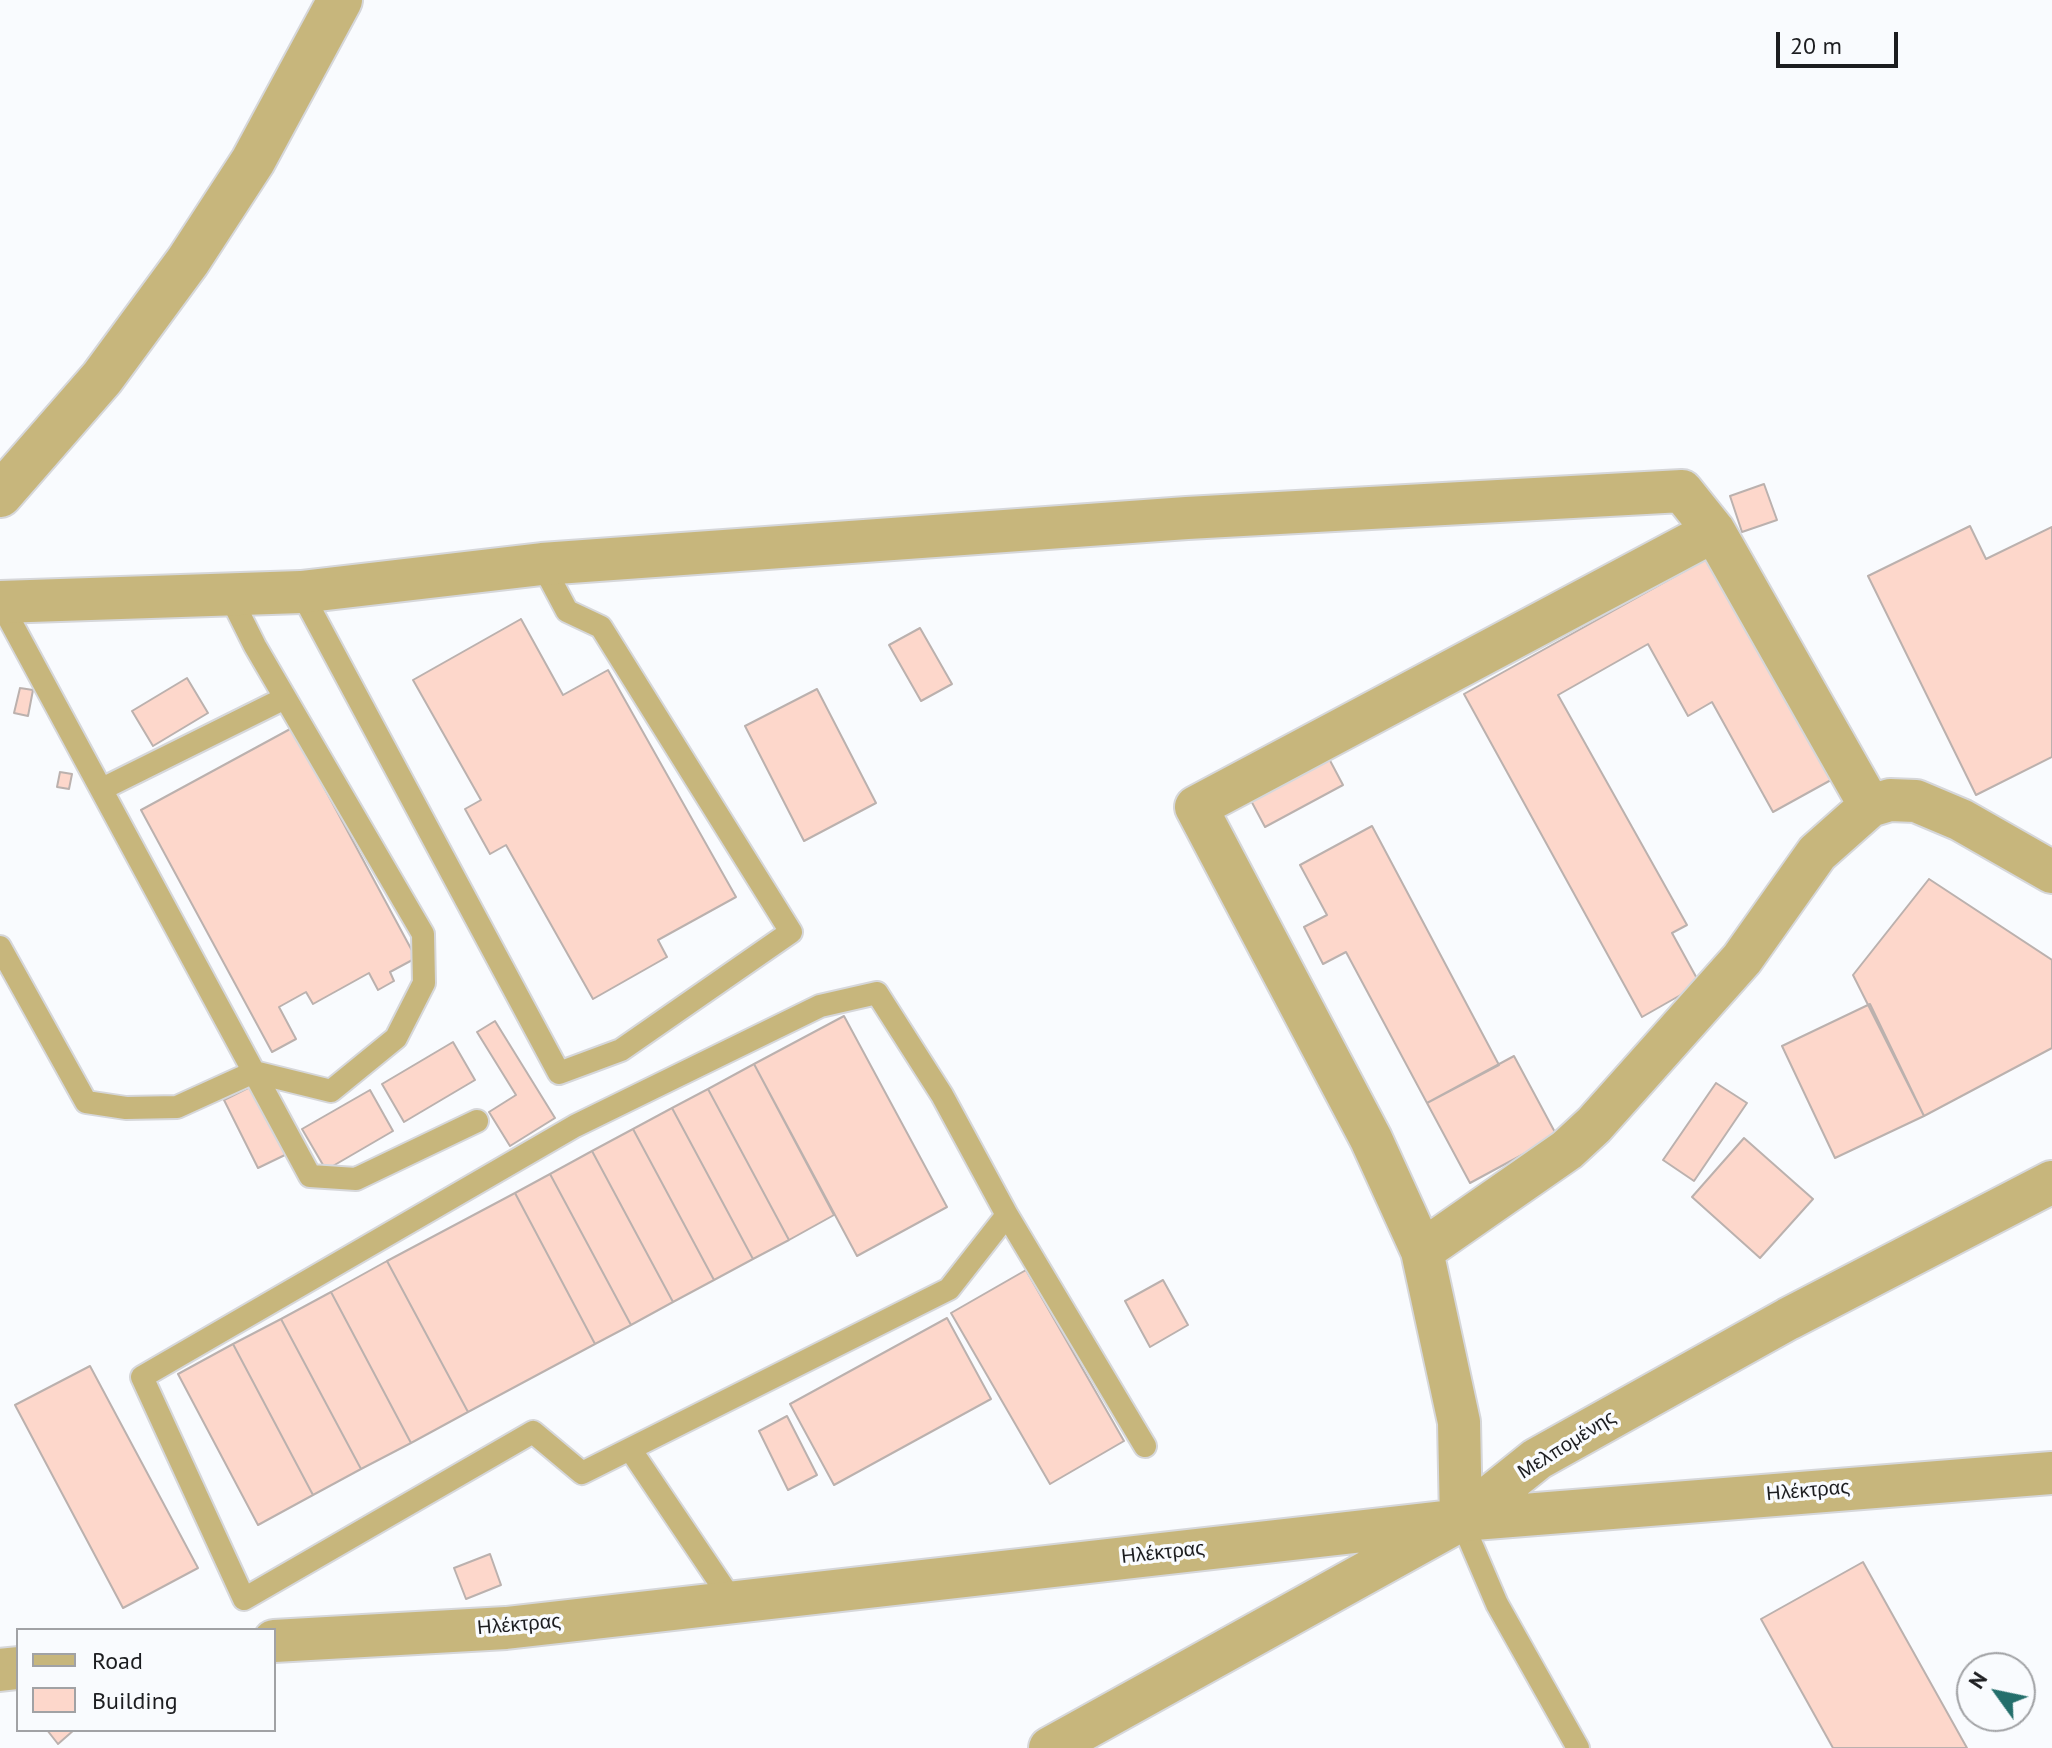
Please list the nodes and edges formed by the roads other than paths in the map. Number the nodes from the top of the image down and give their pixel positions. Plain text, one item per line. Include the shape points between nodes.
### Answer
1 (340, 0) edge
2 (0, 495) edge
3 (1714, 531) junction
4 (542, 564) junction
5 (301, 592) junction
6 (229, 594) junction
7 (0, 602) edge
8 (285, 698) junction
9 (102, 789) junction
10 (1870, 806) junction
11 (2052, 872) edge
12 (0, 947) edge
13 (254, 1072) junction
14 (477, 1121) dead end
15 (2052, 1182) edge
16 (1007, 1215) junction
17 (1422, 1251) junction
18 (1145, 1446) dead end
19 (630, 1449) junction
20 (2052, 1473) edge
21 (1461, 1520) junction
22 (733, 1602) junction
23 (276, 1641) edge
24 (1050, 1748) edge
25 (1578, 1748) edge

1 - 2 street via 210,228 102,378
3 - 4 street via 1682,491 1171,519
3 - 10 street
3 - 17 street via 1196,807 1382,1161
4 - 5 street
4 - 5 lane via 567,611 601,627 791,932 621,1050 559,1073
5 - 6 street
6 - 7 street
6 - 8 lane
7 - 9 lane
8 - 9 lane
8 - 13 lane via 423,934 424,983 396,1038 331,1091
9 - 13 lane
10 - 11 street via 1916,801
10 - 17 street via 1817,853 1742,959 1594,1125 1567,1150
12 - 13 lane via 86,1102 177,1107
13 - 14 lane via 310,1176 356,1179
15 - 21 street, Μελπομένης via 1788,1319 1537,1459
16 - 18 lane
16 - 19 lane via 949,1289
16 - 19 lane via 942,1095 877,993 820,1006 575,1126 142,1377 244,1599 533,1432 582,1473
17 - 21 street via 1459,1422
19 - 22 lane
20 - 21 street, Ηλέκτρας
21 - 22 street, Ηλέκτρας
21 - 24 street, Μελπομένης
21 - 25 lane via 1497,1604
22 - 23 street, Ηλέκτρας via 506,1628

